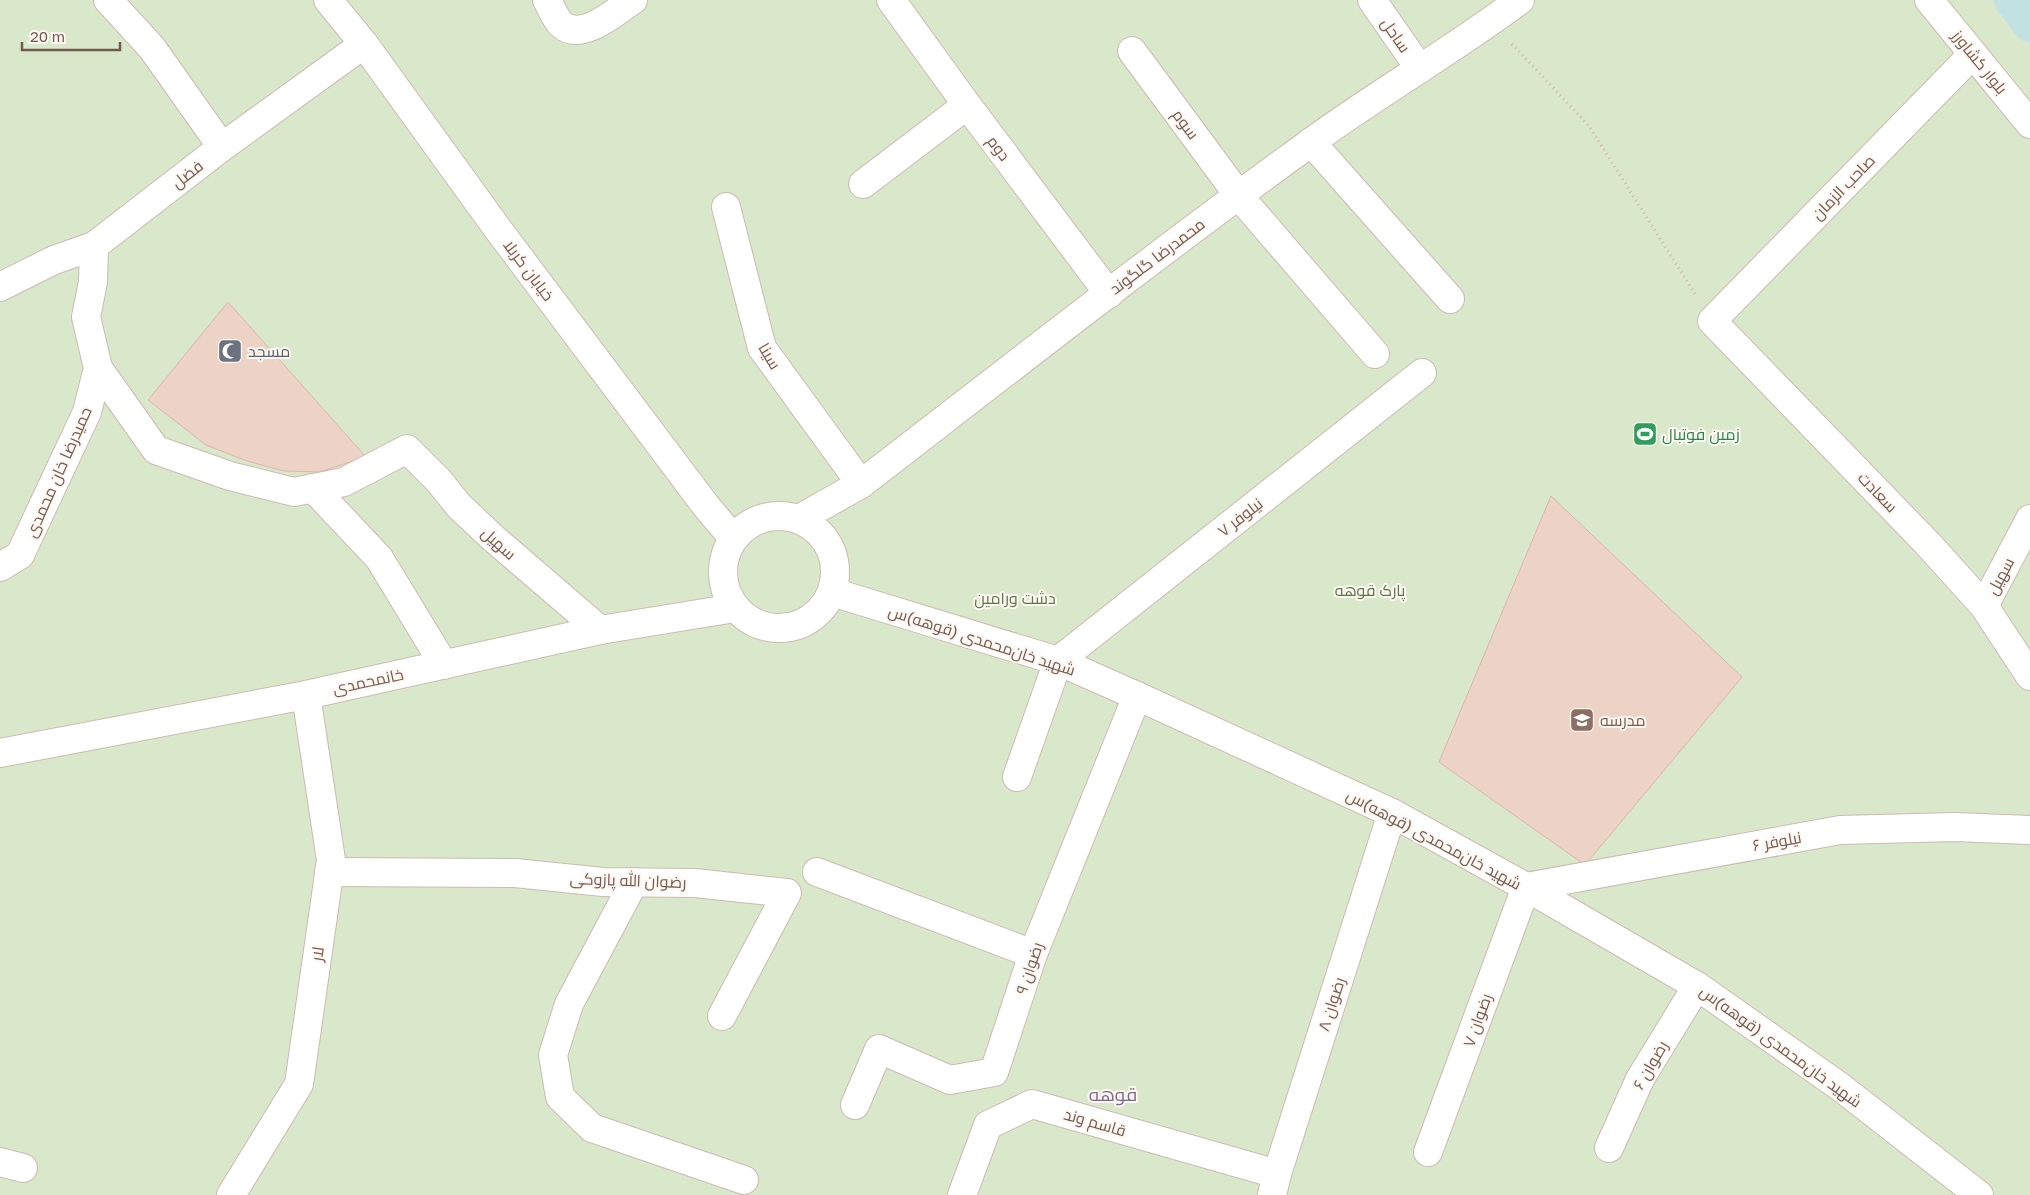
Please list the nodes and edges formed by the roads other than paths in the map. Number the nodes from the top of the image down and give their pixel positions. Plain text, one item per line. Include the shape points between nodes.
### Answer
1 (108, 0) edge
2 (328, 0) edge
3 (548, 0) edge
4 (633, 0) edge
5 (891, 0) edge
6 (1372, 0) edge
7 (1929, 0) edge
8 (1515, 2) edge
9 (364, 44) junction
10 (1132, 51) dead end
11 (1973, 54) junction
12 (1420, 69) junction
13 (966, 105) junction
14 (2030, 124) edge
15 (1311, 142) junction
16 (222, 147) junction
17 (863, 184) dead end
18 (1239, 196) junction
19 (726, 207) dead end
20 (94, 246) junction
21 (5, 277) edge
22 (1109, 294) junction
23 (1450, 299) dead end
24 (1712, 321) joint
25 (1375, 354) dead end
26 (98, 368) junction
27 (1422, 372) dead end
28 (861, 484) junction
29 (314, 488) junction
30 (799, 519) junction
31 (2030, 519) edge
32 (733, 538) junction
33 (0, 568) edge
34 (832, 592) junction
35 (1984, 606) junction
36 (735, 608) junction
37 (600, 630) junction
38 (1058, 661) junction
39 (444, 665) junction
40 (2030, 676) edge
41 (306, 695) junction
42 (1137, 696) junction
43 (0, 753) edge
44 (1017, 777) dead end
45 (1392, 814) junction
46 (2030, 830) edge
47 (329, 872) junction
48 (817, 872) dead end
49 (634, 882) junction
50 (1526, 887) junction
51 (1033, 954) junction
52 (1697, 986) junction
53 (722, 1016) dead end
54 (855, 1105) dead end
55 (1609, 1148) dead end
56 (1428, 1152) dead end
57 (744, 1180) dead end
58 (1275, 1184) edge
59 (231, 1195) edge
60 (962, 1195) edge
61 (1978, 1195) edge

1 - 16 street via 152,48
2 - 9 street, خیابان کربلا
3 - 4 street via 561,24 573,31 590,28
5 - 13 street, دوم
6 - 12 street, ساحل
7 - 11 street, بلوار کشاورز
8 - 12 street, محمدرضا گلگوند via 1491,22
9 - 16 street, فضل
9 - 32 street, خیابان کربلا via 503,236
10 - 18 street, سوم
11 - 14 street, بلوار کشاورز
11 - 24 street, صاحب الزمان
12 - 15 street, محمدرضا گلگوند
13 - 17 street
13 - 22 street, دوم
15 - 18 street, محمدرضا گلگوند
15 - 23 street
16 - 20 street, فضل
18 - 22 street, محمدرضا گلگوند
18 - 25 street, سوم
19 - 28 street, سینا via 762,348
20 - 21 street, فضل
20 - 26 street, حمیدرضا خان محمدی via 93,282 86,317
22 - 28 street, محمدرضا گلگوند
24 - 35 street, سعادت
26 - 29 street via 156,450 230,476 294,492
26 - 33 street, حمیدرضا خان محمدی via 87,412 20,555
27 - 38 street, نیلوفر ۷
28 - 30 street, محمدرضا گلگوند
29 - 37 street, سهیل via 344,482 407,449 493,538
29 - 39 street via 379,558
30 - 32 street via 784,515 756,520
30 - 34 street via 823,536 831,549 835,563
31 - 35 street, سهیل
32 - 36 street via 722,566 727,594
34 - 36 street via 815,616 788,628 759,624
34 - 38 street, شهید خان‌محمدی (قوهه)س
35 - 40 street, سعادت
36 - 37 street, خانمحمدی
37 - 39 street, خانمحمدی
38 - 42 street, شهید خان‌محمدی (قوهه)س
38 - 44 street
39 - 41 street, خانمحمدی
41 - 43 street, خانمحمدی
41 - 47 street, لار via 331,860
42 - 45 street, شهید خان‌محمدی (قوهه)س
42 - 51 street, رضوان ۹
45 - 50 street, شهید خان‌محمدی (قوهه)س
45 - 58 street, رضوان ۸
46 - 50 street, نیلوفر ۶ via 1955,826 1840,830
47 - 49 street, رضوان الله پازوکی via 515,873
47 - 59 street, لار via 299,1084
48 - 51 street
49 - 53 street, رضوان الله پازوکی via 695,883 787,893
49 - 57 street via 569,1004 553,1055 560,1096 592,1128
50 - 52 street, شهید خان‌محمدی (قوهه)س
50 - 56 street, رضوان ۷
51 - 54 street, رضوان ۹ via 994,1072 950,1080 880,1049
52 - 55 street, رضوان ۶ via 1640,1079
52 - 61 street, شهید خان‌محمدی (قوهه)س via 1839,1086
58 - 60 street, قاسم وند via 1032,1104 988,1125

